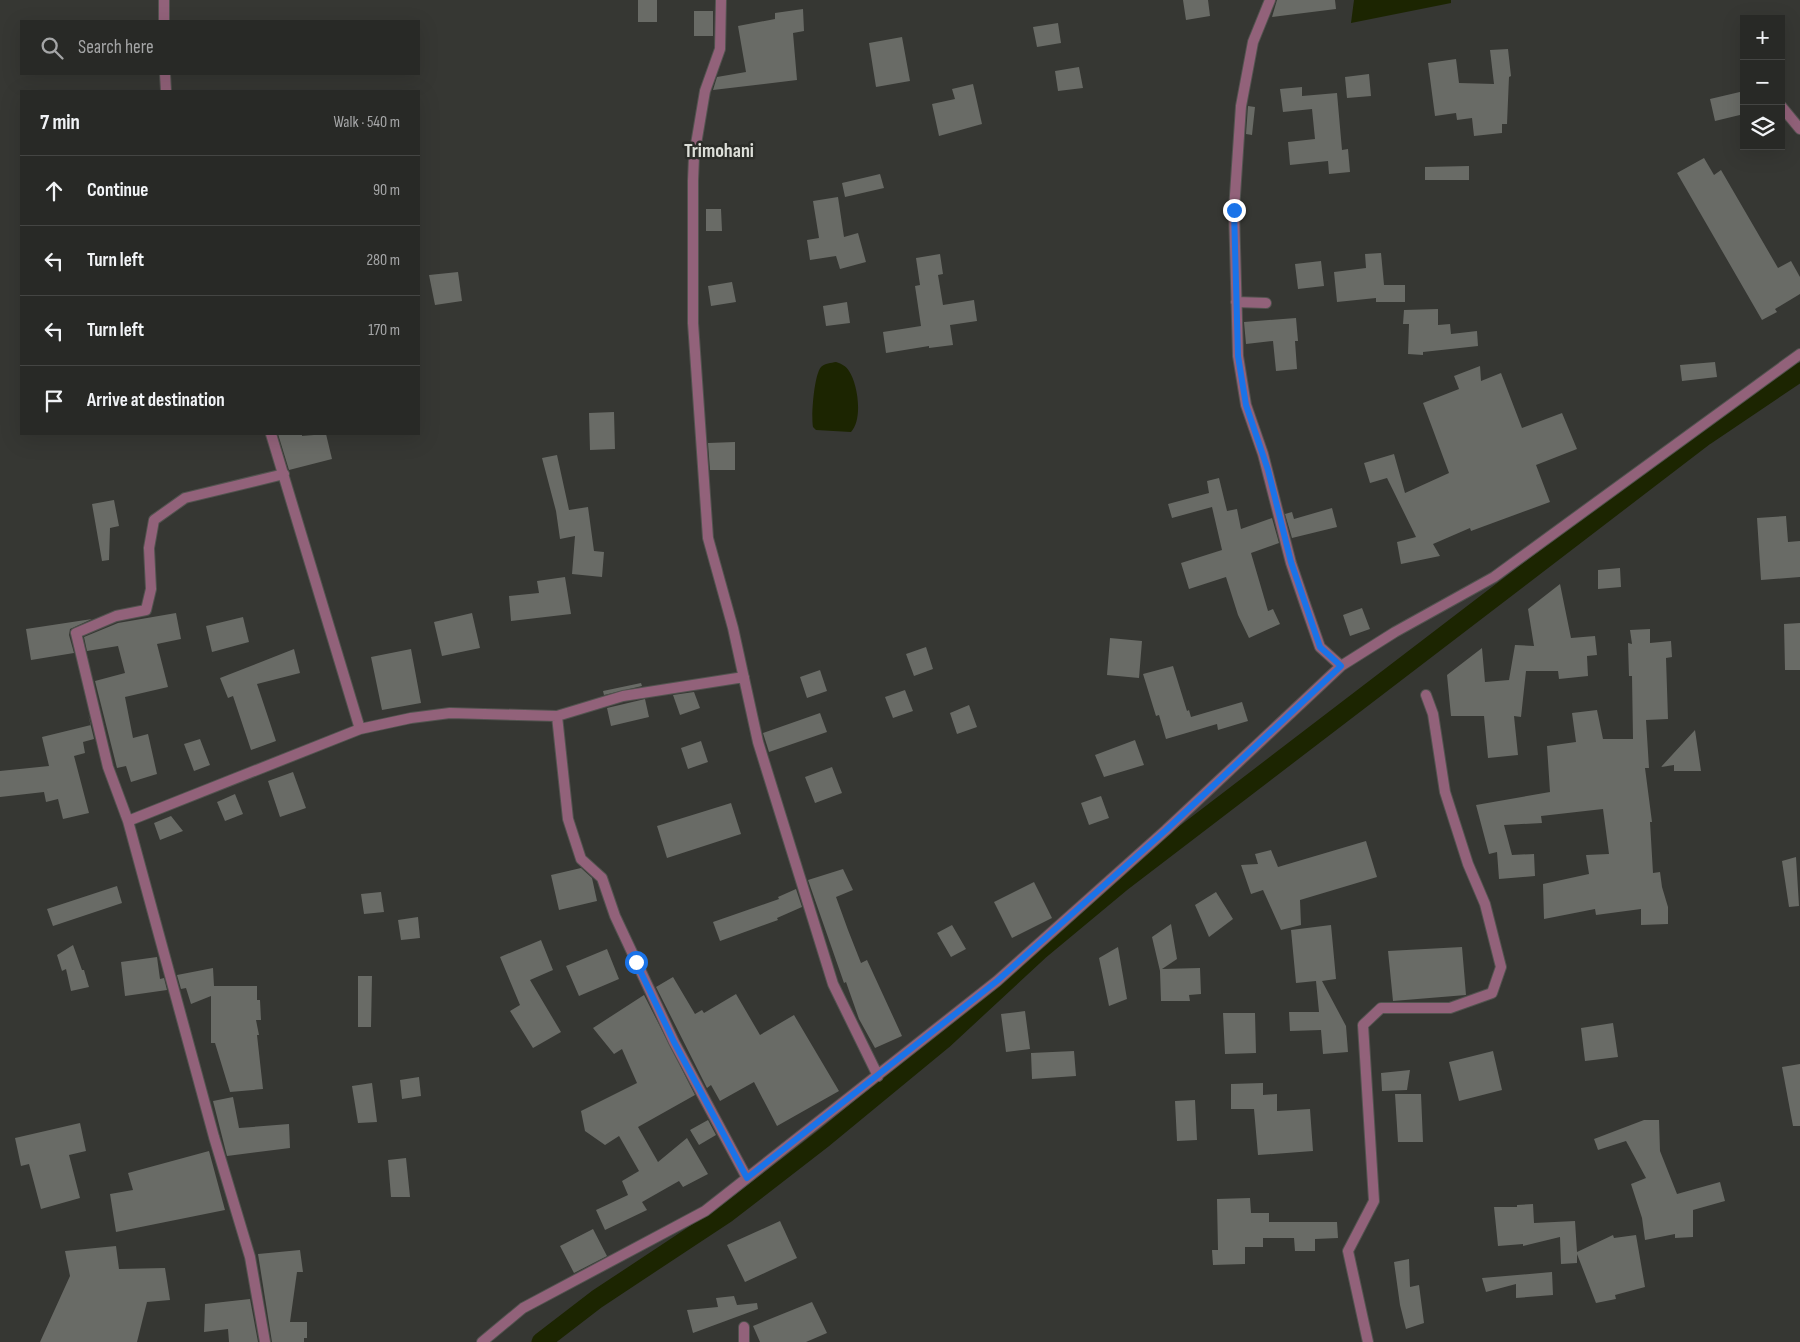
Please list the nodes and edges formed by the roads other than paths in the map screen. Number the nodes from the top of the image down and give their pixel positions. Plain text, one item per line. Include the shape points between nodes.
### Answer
1 (164, 0) edge
2 (721, 0) edge
3 (1270, 0) edge
4 (164, 20) edge
5 (166, 75) edge
6 (166, 90) edge
7 (1785, 108) edge
8 (1800, 129) edge
9 (1236, 302) junction
10 (1266, 303) dead end
11 (1800, 354) edge
12 (271, 435) edge
13 (284, 474) junction
14 (1341, 666) junction
15 (744, 677) junction
16 (1426, 695) dead end
17 (556, 716) junction
18 (360, 729) junction
19 (128, 822) junction
20 (878, 1076) junction
21 (747, 1178) junction
22 (744, 1327) dead end
23 (265, 1342) edge
24 (482, 1342) edge
25 (744, 1342) edge
26 (1368, 1342) edge

1 - 4 street
2 - 15 street via 720,49 705,91 694,156 693,322 708,538
3 - 9 street via 1253,42 1241,106 1234,210
5 - 6 street
7 - 8 street
9 - 10 street
9 - 14 street via 1238,356 1246,405 1268,470 1291,562 1320,647
11 - 14 street via 1494,577
12 - 13 street
13 - 18 street
13 - 19 street via 185,498 154,520 149,548 151,589 146,610 116,616 76,633 108,767
14 - 20 street via 1166,830 997,981
15 - 17 street via 623,696
15 - 20 street via 758,742 833,984
16 - 26 street via 1433,714 1445,792 1484,904 1501,967 1492,993 1450,1008 1381,1008 1363,1025 1374,1201 1348,1251
17 - 18 street via 450,713
17 - 21 street via 568,819 581,859 602,878 674,1042
18 - 19 street
19 - 23 street via 250,1257
20 - 21 street
21 - 24 street via 705,1211 522,1308
22 - 25 street

